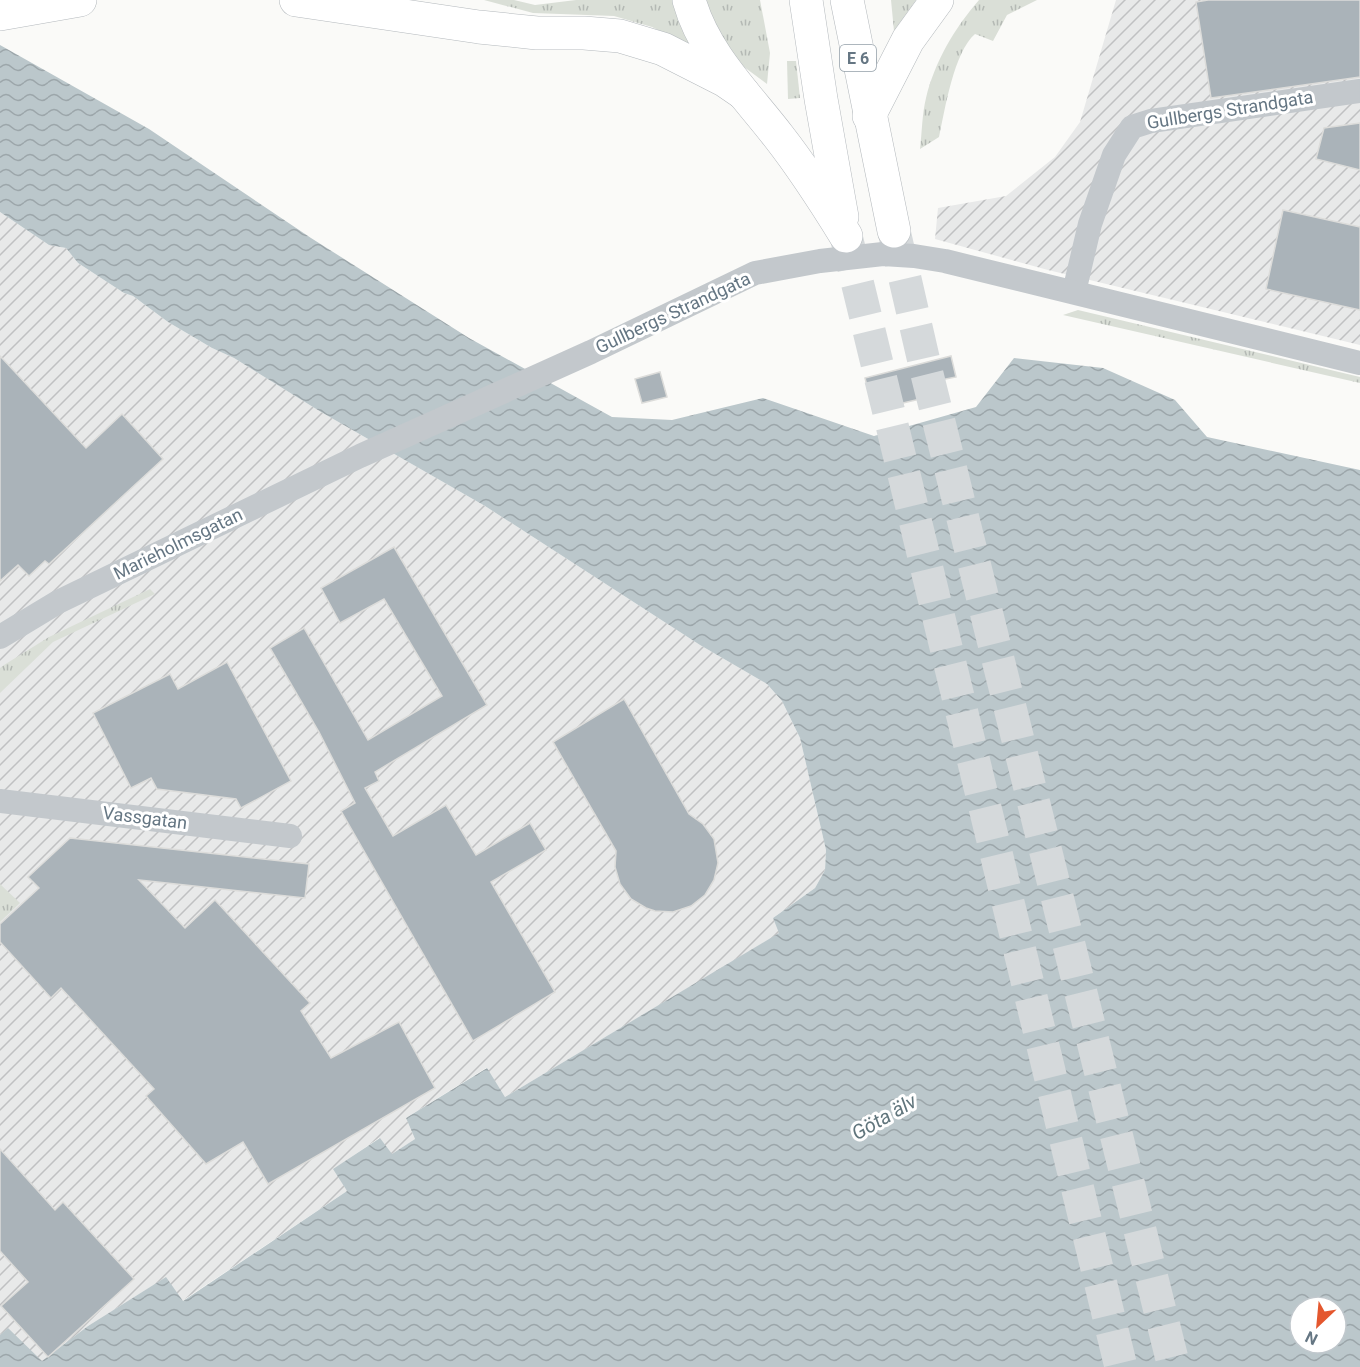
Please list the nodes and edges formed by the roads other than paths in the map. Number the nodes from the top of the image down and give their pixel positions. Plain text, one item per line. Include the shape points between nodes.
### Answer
1 (80, 0) edge
2 (296, 0) edge
3 (441, 0) edge
4 (689, 0) edge
5 (806, 0) edge
6 (847, 0) edge
7 (937, 0) edge
8 (0, 14) edge
9 (537, 33) junction
10 (1360, 91) edge
11 (743, 93) junction
12 (869, 116) junction
13 (894, 231) tunnel mouth
14 (1074, 292) junction
15 (1360, 363) edge
16 (360, 456) joint
17 (0, 637) edge
18 (0, 801) edge
19 (290, 836) dead end

1 - 8 highway
2 - 9 highway
3 - 9 highway
4 - 11 highway via 708,47
5 - 11 highway, E 6 via 846,236 812,182
6 - 12 highway, E 6
7 - 12 highway via 908,40
9 - 11 highway via 620,36 646,42
10 - 14 street, Gullbergs Strandgata via 1132,127 1114,155 1090,224
12 - 13 highway, E 6
14 - 15 street, Gullbergs Strandgata
14 - 16 street, Gullbergs Strandgata via 945,261 883,254 755,273
16 - 17 street, Marieholmsgatan via 58,602
18 - 19 street, Vassgatan

